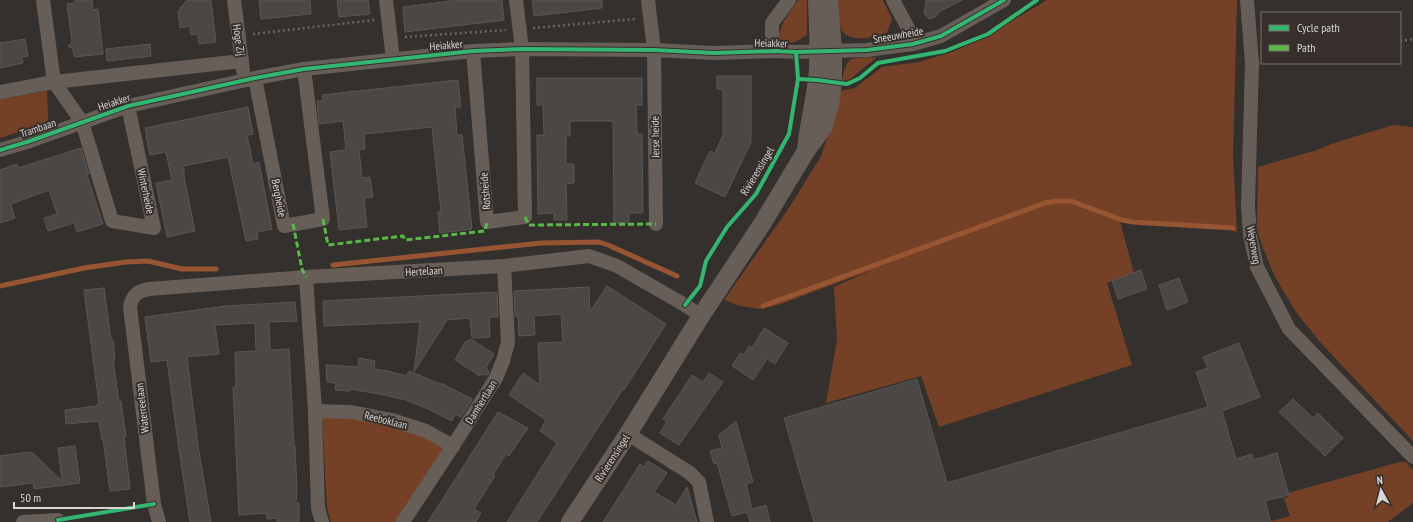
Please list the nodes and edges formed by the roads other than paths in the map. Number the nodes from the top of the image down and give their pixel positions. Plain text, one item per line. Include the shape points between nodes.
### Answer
1 (43, 0) edge
2 (234, 0) edge
3 (386, 0) edge
4 (516, 0) edge
5 (648, 0) edge
6 (789, 0) edge
7 (817, 0) edge
8 (829, 0) edge
9 (892, 0) edge
10 (1004, 0) edge
11 (1248, 0) edge
12 (913, 44) junction
13 (522, 49) junction
14 (654, 50) junction
15 (473, 51) junction
16 (775, 51) junction
17 (826, 51) junction
18 (393, 59) junction
19 (242, 61) junction
20 (304, 69) junction
21 (250, 79) junction
22 (54, 82) junction
23 (0, 92) edge
24 (128, 106) junction
25 (82, 122) junction
26 (0, 150) edge
27 (656, 224) dead end
28 (504, 266) junction
29 (306, 277) junction
30 (134, 295) joint
31 (701, 316) junction
32 (315, 411) junction
33 (628, 434) junction
34 (453, 446) junction
35 (1413, 457) edge
36 (58, 520) dead end
37 (23, 522) edge
38 (159, 522) edge
39 (322, 522) edge
40 (403, 522) edge
41 (570, 522) edge
42 (707, 522) edge

1 - 22 street
2 - 19 street, Hoge Zij
3 - 18 street
4 - 13 street
5 - 14 street, Ierse heide
6 - 16 street via 772,23
7 - 17 street, Rivierensingel
8 - 17 street, Rivierensingel
9 - 12 street via 909,30
10 - 12 street, Sneeuwheide via 941,36
11 - 35 street, Weyerweg via 1252,63 1248,205 1250,235 1257,267 1289,329
12 - 17 street, Sneeuwheide via 867,50
13 - 14 street, Heiakker
13 - 15 street, Heiakker
13 - 15 street, Rotsheide via 525,217 487,222
14 - 16 street, Heiakker via 714,53
14 - 27 street, Ierse heide
15 - 18 street, Heiakker
16 - 17 street, Heiakker
17 - 31 street, Rivierensingel via 833,83 823,128
18 - 20 street, Heiakker
19 - 21 street, Hoge Zij
19 - 22 street
20 - 21 street, Heiakker
20 - 21 street, Bergheide via 323,219 284,226
21 - 24 street, Heiakker
22 - 23 street
22 - 25 street
24 - 25 street, Heiakker
24 - 25 street, Winterheide via 154,228 112,221
25 - 26 street, Trambaan
28 - 29 street, Hertelaan
28 - 31 street, Hertelaan via 589,256 617,266
28 - 34 street, Damhertlaan via 508,342 503,361 496,378
29 - 30 street, Hertelaan via 149,289
29 - 32 street
30 - 38 street, Waterreelaan via 130,307 154,504
31 - 33 street, Rivierensingel
32 - 34 street, Reeboklaan via 351,412 392,420 426,431
32 - 39 street via 318,508
33 - 41 street, Rivierensingel
33 - 42 street via 690,473 699,482
34 - 40 street, Damhertlaan
36 - 37 street

